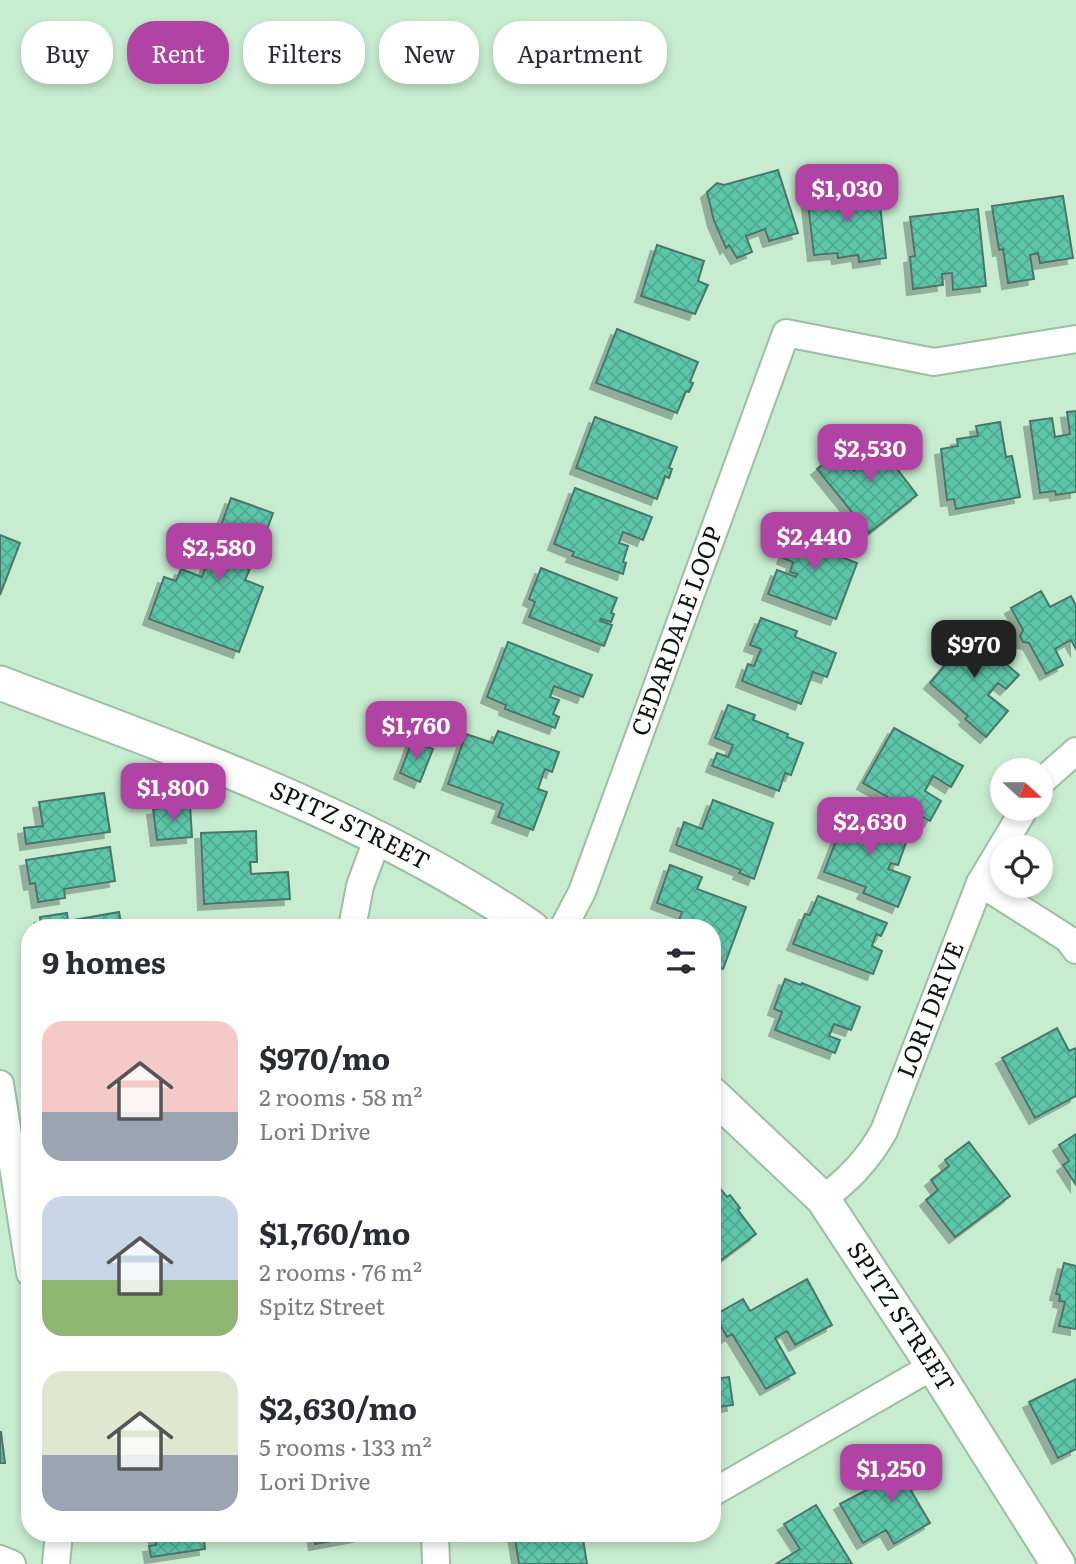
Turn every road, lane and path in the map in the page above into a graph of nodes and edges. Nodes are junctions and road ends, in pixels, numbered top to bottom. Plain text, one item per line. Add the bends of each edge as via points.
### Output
1 (1076, 339) edge
2 (0, 683) edge
3 (1076, 751) edge
4 (1054, 770) edge
5 (1017, 821) edge
6 (378, 836) junction
7 (980, 883) junction
8 (354, 919) edge
9 (518, 919) edge
10 (568, 919) edge
11 (1076, 950) edge
12 (0, 1084) edge
13 (721, 1103) edge
14 (823, 1199) junction
15 (21, 1216) edge
16 (933, 1366) junction
17 (721, 1488) edge
18 (58, 1542) edge
19 (435, 1542) edge
20 (0, 1559) edge
21 (12, 1564) edge
22 (56, 1564) edge
23 (436, 1564) edge
24 (1058, 1564) edge

1 - 10 street, CEDARDALE LOOP via 934,362 786,333 582,892
2 - 6 street, SPITZ STREET via 256,782
3 - 4 street
5 - 7 street, LORI DRIVE
6 - 8 street
6 - 9 street, SPITZ STREET
7 - 11 street via 1068,939
7 - 14 street, LORI DRIVE via 884,1131 853,1174
12 - 15 street
13 - 14 street, SPITZ STREET
14 - 16 street, SPITZ STREET
16 - 17 street
16 - 24 street, SPITZ STREET
18 - 22 street
19 - 23 street
20 - 21 street

